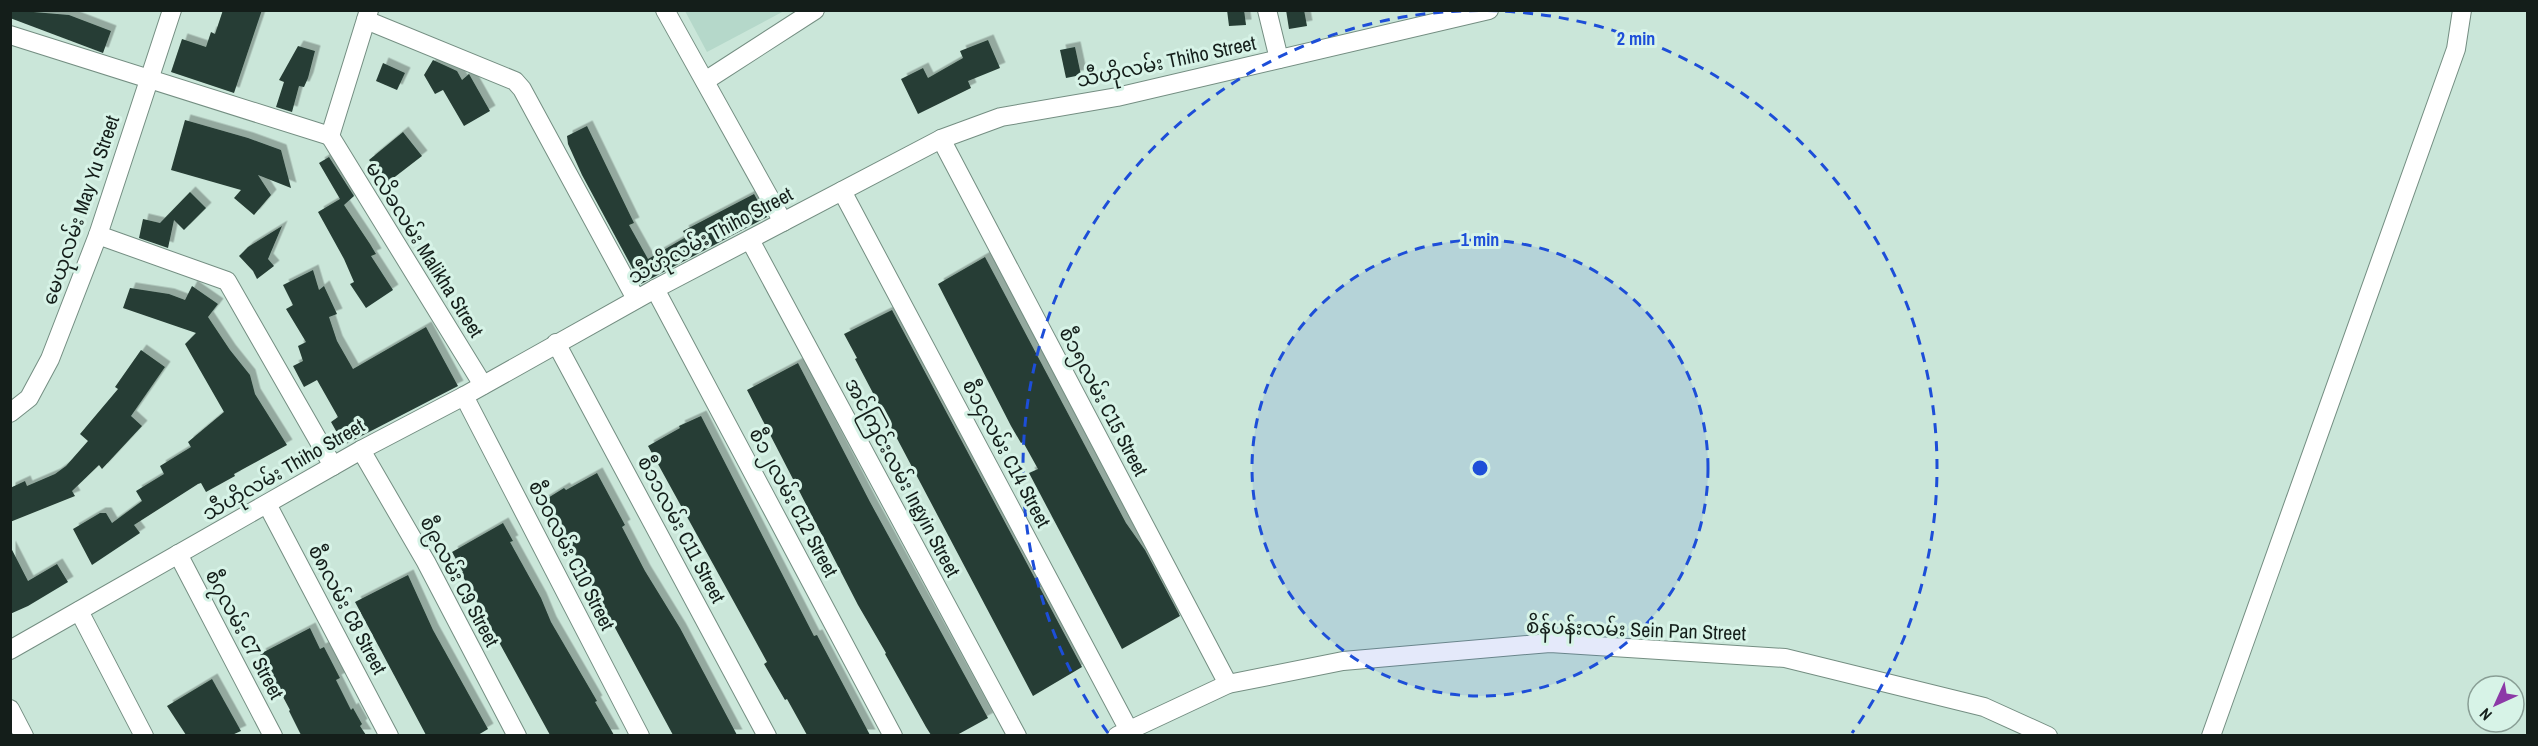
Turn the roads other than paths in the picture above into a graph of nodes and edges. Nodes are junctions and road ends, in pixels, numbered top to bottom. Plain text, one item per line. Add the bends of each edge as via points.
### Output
1 (172, 10) edge
2 (665, 10) edge
3 (815, 10) edge
4 (1267, 10) edge
5 (1489, 10) edge
6 (2462, 10) edge
7 (368, 15) edge
8 (1425, 18) edge
9 (10, 35) edge
10 (1279, 59) junction
11 (149, 79) junction
12 (705, 81) junction
13 (330, 136) junction
14 (941, 140) junction
15 (842, 191) junction
16 (783, 222) junction
17 (98, 235) junction
18 (750, 240) junction
19 (655, 289) junction
20 (636, 299) junction
21 (556, 343) junction
22 (483, 385) junction
23 (464, 396) junction
24 (10, 413) edge
25 (361, 450) junction
26 (333, 466) junction
27 (267, 504) junction
28 (178, 554) junction
29 (79, 611) junction
30 (10, 650) edge
31 (1228, 684) junction
32 (10, 709) edge
33 (1126, 733) edge
34 (24, 735) edge
35 (144, 735) edge
36 (273, 735) edge
37 (389, 735) edge
38 (516, 735) edge
39 (640, 735) edge
40 (767, 735) edge
41 (892, 735) edge
42 (1017, 735) edge
43 (2048, 735) edge
44 (2211, 735) edge

1 - 11 street, မေယုလမ်း May Yu Street
2 - 12 street
3 - 12 street
4 - 10 street
5 - 8 street, သီဟိုလမ်း Thiho Street
6 - 44 street via 2456,49
7 - 13 street
7 - 20 street via 515,81
8 - 10 street, သီဟိုလမ်း Thiho Street
9 - 11 street
10 - 14 street, သီဟိုလမ်း Thiho Street via 1117,97 1001,117
11 - 13 street
11 - 17 street, မေယုလမ်း May Yu Street
12 - 16 street
13 - 22 street, မလိခလမ်း Malikha Street
14 - 15 street, သီဟိုလမ်း Thiho Street
14 - 31 street, စီ၁၅လမ်း C15 Street
15 - 16 street, သီဟိုလမ်း Thiho Street
15 - 33 street, စီ၁၄လမ်း C14 Street
16 - 18 street, သီဟိုလမ်း Thiho Street
17 - 24 street, မေယုလမ်း May Yu Street via 50,359 29,398
17 - 26 street via 227,281
18 - 19 street, သီဟိုလမ်း Thiho Street
18 - 42 street, အင်ကြင်းလမ်း Ingyin Street
19 - 20 street, သီဟိုလမ်း Thiho Street
19 - 41 street, စီ၁၂လမ်း C12 Street
20 - 21 street, သီဟိုလမ်း Thiho Street
21 - 22 street, သီဟိုလမ်း Thiho Street
21 - 40 street, စီ၁၁လမ်း C11 Street
22 - 23 street, သီဟိုလမ်း Thiho Street
23 - 25 street, သီဟိုလမ်း Thiho Street
23 - 39 street, စီ၁၀လမ်း C10 Street
25 - 26 street, သီဟိုလမ်း Thiho Street
25 - 38 street, စီ၉လမ်း C9 Street via 426,562
26 - 27 street, သီဟိုလမ်း Thiho Street
27 - 28 street, သီဟိုလမ်း Thiho Street
27 - 37 street, စီ၈လမ်း C8 Street
28 - 29 street, သီဟိုလမ်း Thiho Street
28 - 36 street, စီ၇လမ်း C7 Street
29 - 30 street, သီဟိုလမ်း Thiho Street
29 - 35 street
31 - 33 street, စိန်ပန်းလမ်း Sein Pan Street
31 - 43 street, စိန်ပန်းလမ်း Sein Pan Street via 1343,661 1550,644 1761,656 1785,658 1984,707
32 - 34 street

